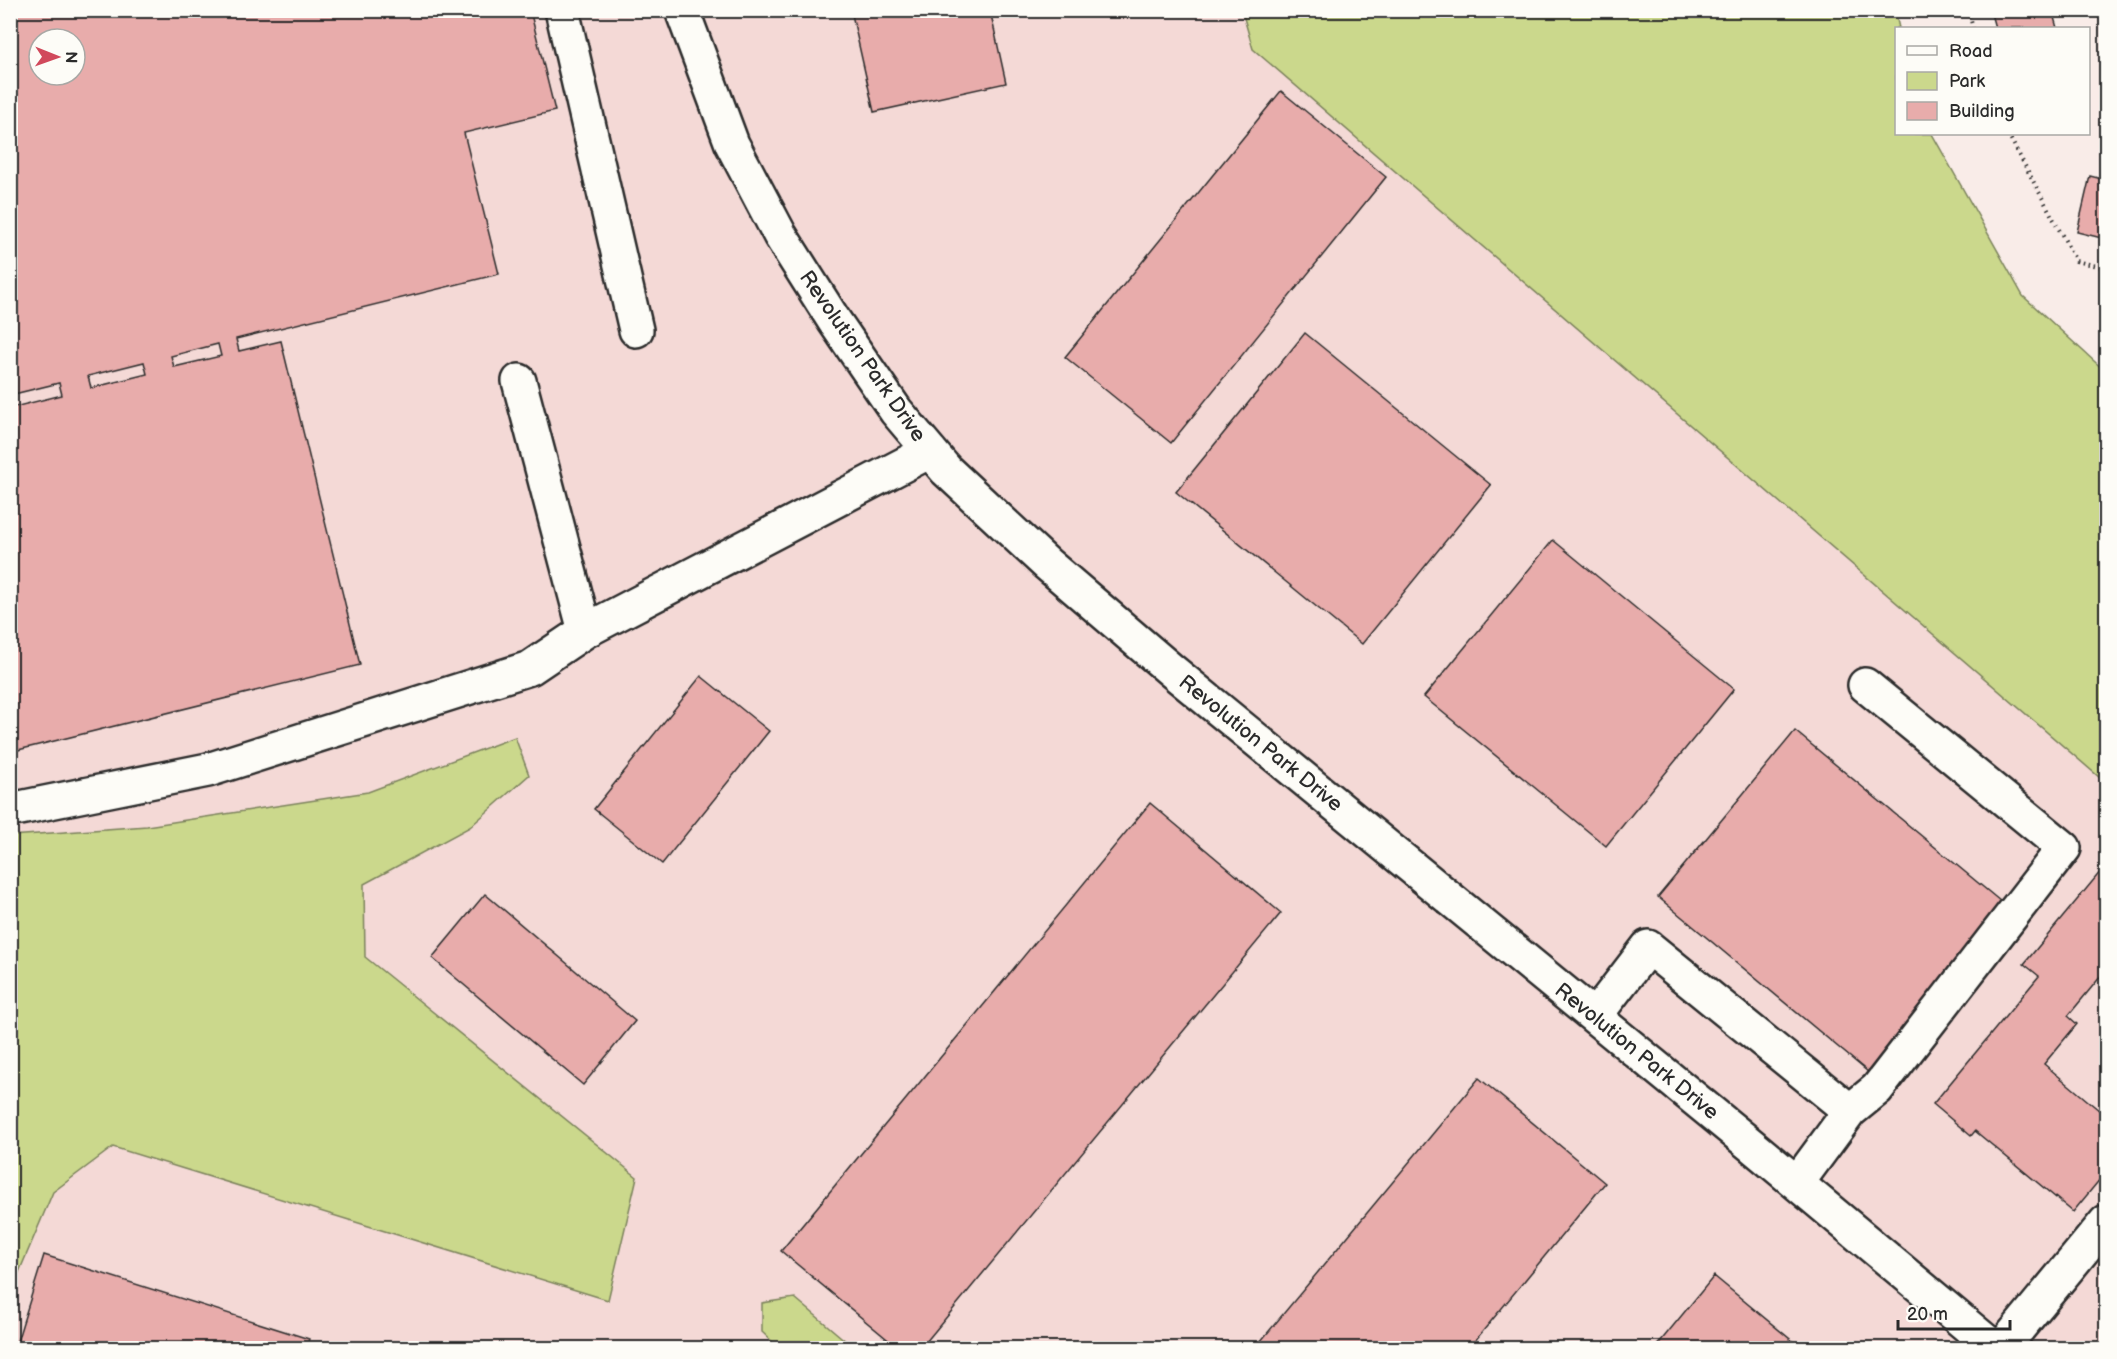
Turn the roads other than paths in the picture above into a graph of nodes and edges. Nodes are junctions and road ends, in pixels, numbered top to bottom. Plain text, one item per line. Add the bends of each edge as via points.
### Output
1 (561, 10) edge
2 (682, 10) edge
3 (636, 330) dead end
4 (519, 381) dead end
5 (930, 451) junction
6 (585, 631) junction
7 (1864, 685) dead end
8 (10, 810) edge
9 (1595, 1016) junction
10 (1850, 1111) junction
11 (1797, 1183) junction
12 (2106, 1222) edge
13 (1994, 1348) edge
14 (2002, 1348) edge

1 - 3 street
2 - 5 street, Revolution Park Drive via 732,144 780,235 889,401
4 - 6 street
5 - 6 street
5 - 9 street, Revolution Park Drive via 1047,564 1171,670
6 - 8 street via 530,668 219,766
7 - 10 street via 2064,849 1877,1089
9 - 10 street via 1648,947
9 - 11 street, Revolution Park Drive
10 - 11 street
11 - 13 street, Revolution Park Drive
12 - 14 street

